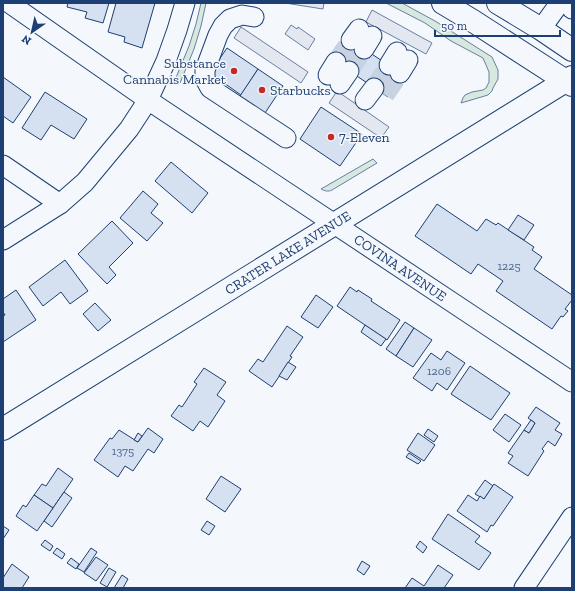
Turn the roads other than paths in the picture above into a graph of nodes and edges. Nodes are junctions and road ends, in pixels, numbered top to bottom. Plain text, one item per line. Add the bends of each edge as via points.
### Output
1 (9, 3) edge
2 (185, 3) edge
3 (443, 3) edge
4 (498, 3) edge
5 (566, 6) edge
6 (254, 17) dead end
7 (541, 29) junction
8 (572, 50) edge
9 (570, 81) edge
10 (148, 100) junction
11 (286, 138) dead end
12 (3, 165) edge
13 (60, 204) junction
14 (334, 224) junction
15 (3, 240) edge
16 (572, 382) edge
17 (3, 429) edge
18 (572, 517) edge
19 (524, 588) edge

1 - 10 street, COVINA AVENUE
2 - 10 street via 166,61
3 - 9 main road
4 - 7 main road
5 - 7 street
6 - 11 street via 230,19 223,26 205,70 205,80 210,88
7 - 8 main road
9 - 14 main road, CRATER LAKE AVENUE
10 - 13 street via 107,157 85,182
10 - 14 street, COVINA AVENUE
12 - 13 street
13 - 15 street
14 - 16 street, COVINA AVENUE
14 - 17 main road, CRATER LAKE AVENUE
18 - 19 street

